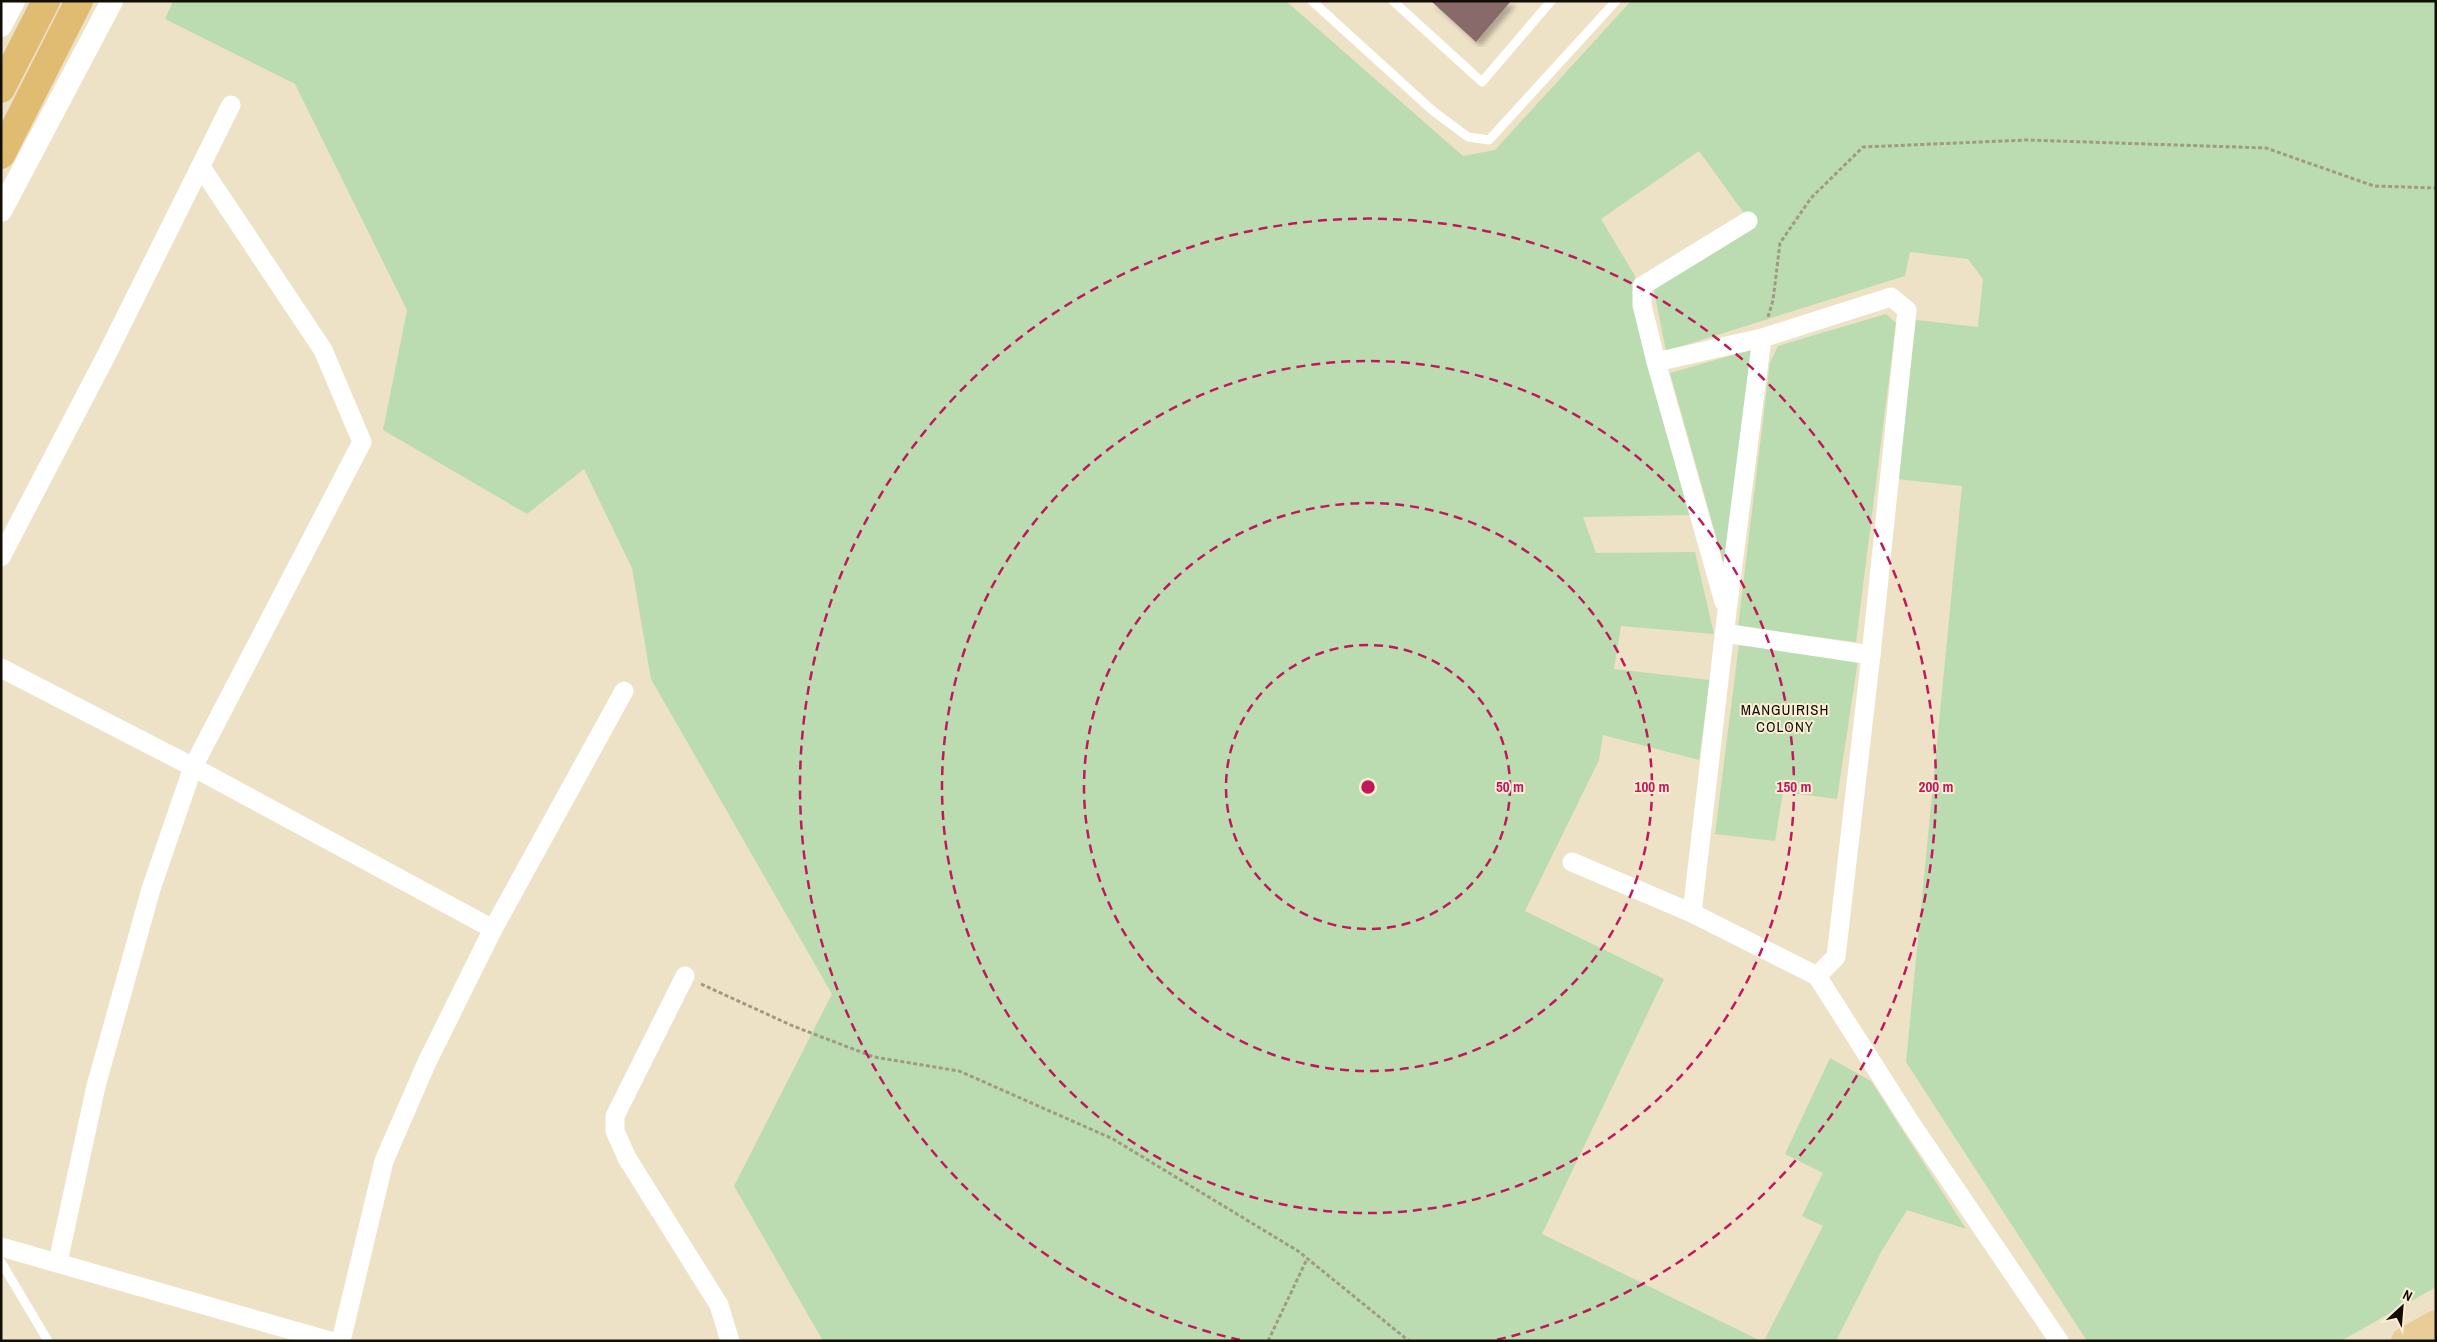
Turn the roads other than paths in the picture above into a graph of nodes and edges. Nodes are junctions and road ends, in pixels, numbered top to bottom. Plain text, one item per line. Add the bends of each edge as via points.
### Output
1 (14, 1) edge
2 (46, 1) edge
3 (79, 1) edge
4 (112, 1) edge
5 (1312, 1) edge
6 (1393, 1) edge
7 (1551, 1) edge
8 (1616, 1) edge
9 (1, 26) edge
10 (1, 89) edge
11 (231, 105) dead end
12 (1, 155) edge
13 (200, 168) junction
14 (1, 211) edge
15 (1748, 221) dead end
16 (1762, 338) junction
17 (1656, 362) junction
18 (1, 557) edge
19 (1727, 611) junction
20 (1724, 633) junction
21 (1871, 655) junction
22 (1, 668) edge
23 (624, 691) dead end
24 (193, 767) junction
25 (1572, 862) dead end
26 (1692, 913) junction
27 (492, 929) junction
28 (685, 976) road end
29 (1817, 976) junction
30 (1, 1247) edge
31 (1, 1262) edge
32 (58, 1262) junction
33 (2436, 1324) edge
34 (48, 1341) edge
35 (330, 1341) edge
36 (341, 1341) edge
37 (730, 1341) edge
38 (2058, 1341) edge
39 (2405, 1341) edge

1 - 9 street
2 - 10 highway
3 - 12 highway
4 - 14 street
5 - 8 lane via 1433,111 1468,138 1489,140
6 - 7 lane via 1482,82
11 - 13 street
13 - 18 street
13 - 24 street via 323,350 362,442
15 - 17 street via 1642,286 1642,305
16 - 17 street
16 - 19 street
16 - 21 street via 1891,297 1907,310
17 - 19 street
19 - 20 street
20 - 21 street
20 - 26 street
21 - 29 street via 1836,957
22 - 24 street
23 - 27 street
24 - 27 street
24 - 32 street via 151,889 96,1086
25 - 26 street
26 - 29 street
27 - 36 street via 427,1062 384,1161
28 - 37 street via 615,1116 615,1131 627,1158 719,1305
29 - 38 street via 1912,1125
30 - 32 street
31 - 34 lane
32 - 35 street
33 - 39 main road

